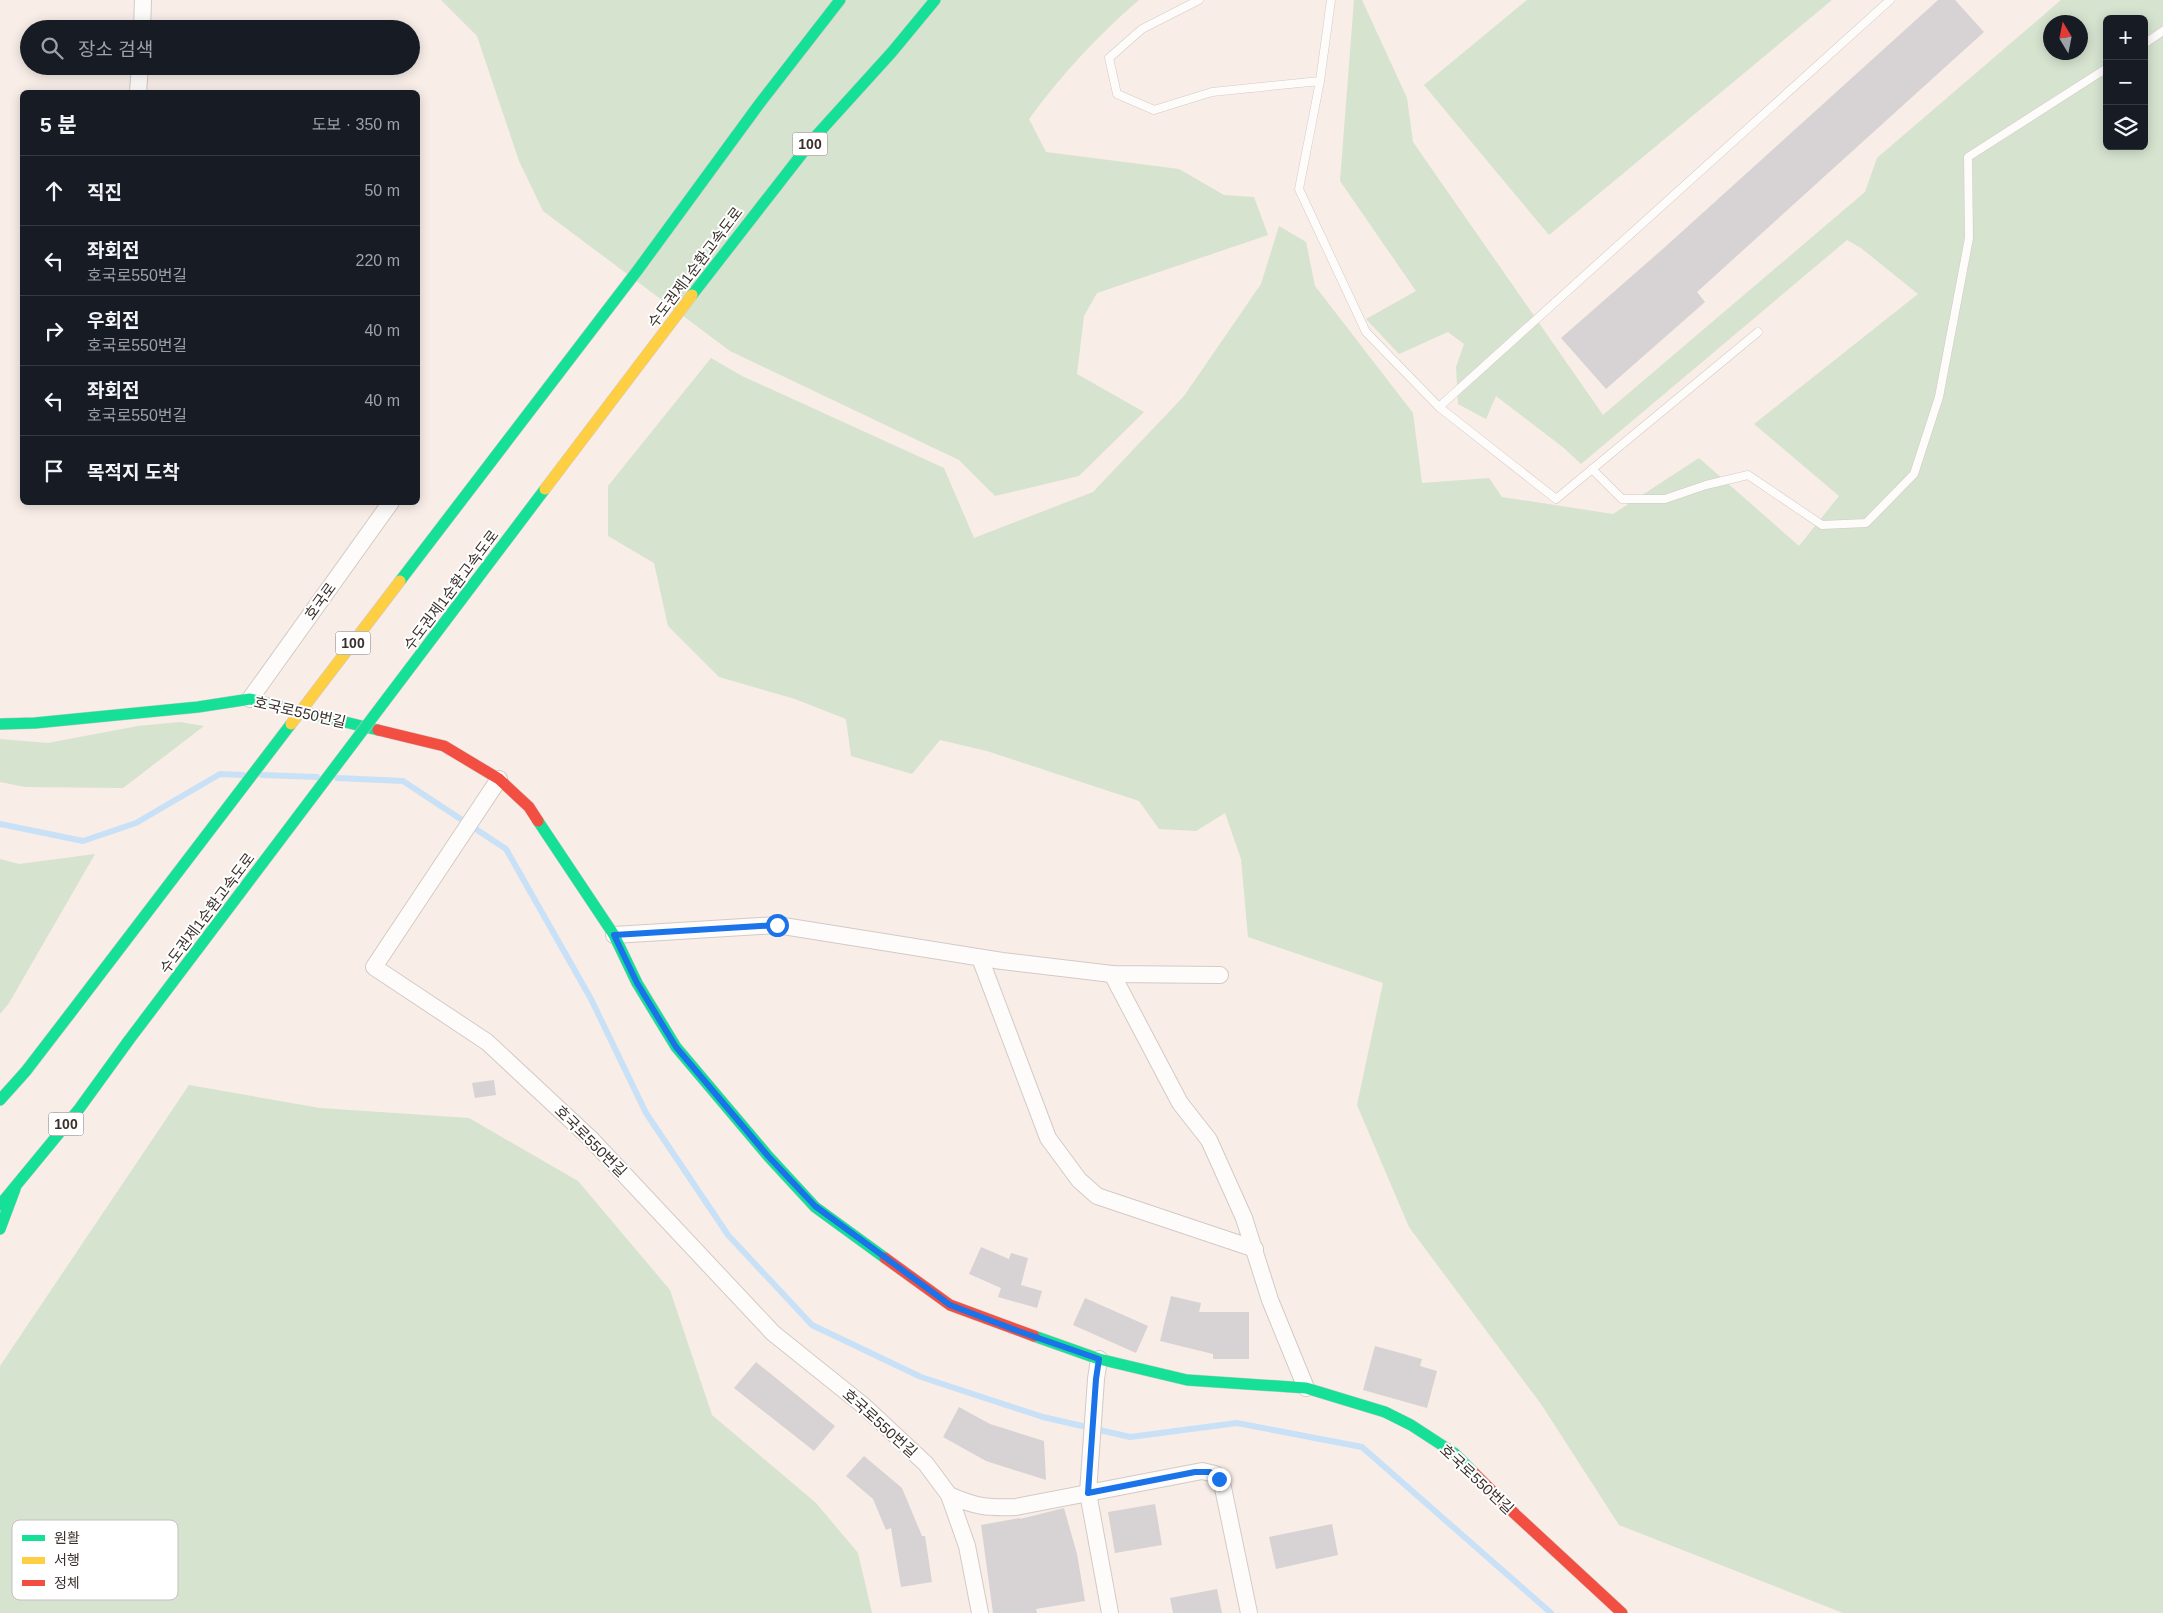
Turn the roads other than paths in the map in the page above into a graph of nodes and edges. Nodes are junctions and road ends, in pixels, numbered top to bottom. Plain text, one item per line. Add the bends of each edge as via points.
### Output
1 (143, 0) edge
2 (840, 0) edge
3 (935, 0) edge
4 (1200, 0) edge
5 (1331, 0) edge
6 (1890, 0) edge
7 (142, 20) edge
8 (2163, 31) edge
9 (2148, 41) edge
10 (2103, 71) edge
11 (139, 75) edge
12 (1320, 81) junction
13 (138, 90) edge
14 (1758, 332) dead end
15 (1440, 407) junction
16 (1592, 469) junction
17 (389, 505) edge
18 (250, 699) junction
19 (0, 724) edge
20 (499, 779) junction
21 (614, 935) junction
22 (980, 958) junction
23 (1112, 974) junction
24 (1220, 975) dead end
25 (0, 1100) edge
26 (18, 1181) junction
27 (0, 1205) edge
28 (0, 1230) edge
29 (1255, 1249) junction
30 (1099, 1359) junction
31 (1306, 1388) junction
32 (1088, 1493) junction
33 (949, 1495) junction
34 (980, 1613) edge
35 (1110, 1613) edge
36 (1249, 1613) edge
37 (1622, 1613) edge

1 - 7 street
2 - 25 main road, 100, bridge via 760,103 637,272 26,1071
3 - 26 main road, 수도권제1순환고속도로 / 100, bridge via 815,138 692,294 79,1108
4 - 12 lane via 1142,29 1109,58 1117,94 1154,110 1212,92
5 - 12 lane
6 - 15 lane
8 - 9 lane
10 - 16 lane via 1968,157 1969,238 1939,397 1914,474 1866,523 1822,525 1748,475 1665,499 1622,499
11 - 13 street
12 - 15 lane via 1299,189 1366,332
14 - 16 lane
15 - 16 lane via 1556,499
17 - 18 street, 호국로
18 - 19 main road, 호국로550번길
18 - 20 main road, 호국로550번길 via 444,746
20 - 21 main road, 호국로550번길 via 529,807
20 - 33 street, 호국로550번길 via 374,967 487,1042 590,1138 772,1333 864,1406 926,1464
21 - 22 street via 777,925
21 - 30 main road, 호국로550번길 via 637,983 676,1047 815,1206 950,1305
22 - 23 street
22 - 29 street via 1048,1138 1079,1180 1097,1196
23 - 24 street
23 - 29 street via 1180,1103 1209,1140
26 - 27 main road, 수도권제1순환고속도로 / 100
26 - 28 main road
29 - 31 street via 1270,1300
30 - 31 main road, 호국로550번길 via 1187,1380
30 - 32 street
31 - 37 main road, 호국로550번길 via 1386,1412 1454,1453
32 - 33 street via 1016,1507 989,1508
32 - 35 street
32 - 36 street via 1195,1472 1210,1472 1218,1476
33 - 34 street, 호국로550번길 via 967,1546

